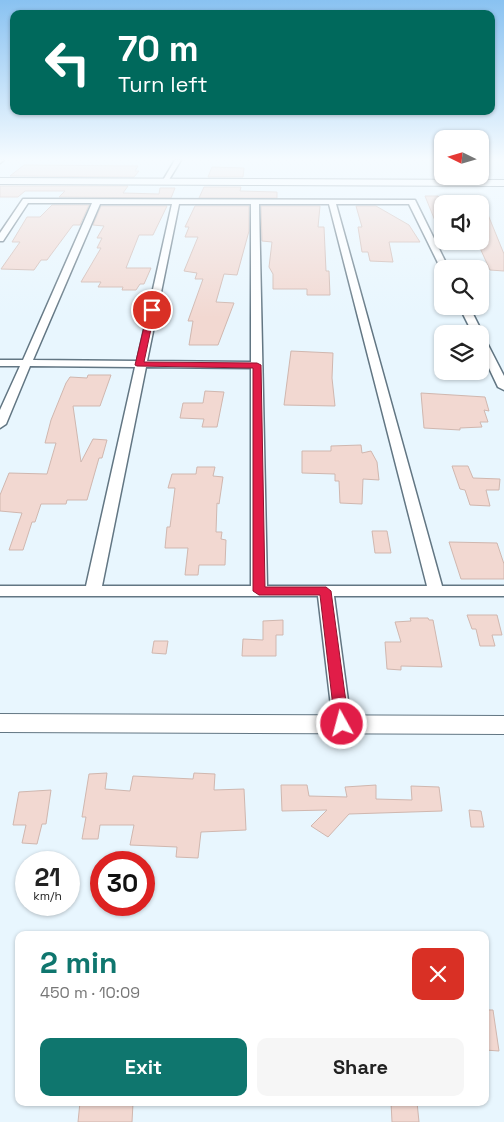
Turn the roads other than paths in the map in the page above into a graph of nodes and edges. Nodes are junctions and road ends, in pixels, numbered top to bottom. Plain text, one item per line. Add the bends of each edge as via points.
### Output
1 (18, 212) edge
2 (92, 212) edge
3 (174, 212) edge
4 (255, 212) edge
5 (335, 212) edge
6 (417, 212) edge
7 (0, 239) edge
8 (441, 260) edge
9 (489, 357) edge
10 (0, 363) edge
11 (26, 363) junction
12 (140, 365) junction
13 (257, 365) junction
14 (504, 387) edge
15 (0, 424) edge
16 (0, 591) edge
17 (93, 591) junction
18 (259, 591) junction
19 (326, 591) junction
20 (436, 591) junction
21 (504, 591) edge
22 (0, 723) edge
23 (342, 724) junction
24 (504, 725) edge

1 - 7 street
2 - 11 street
3 - 12 street
4 - 13 street
5 - 20 street
6 - 8 street
9 - 14 street
10 - 11 street
11 - 12 street
11 - 15 street
12 - 13 street
12 - 17 street
13 - 18 street
16 - 17 street
17 - 18 street
18 - 19 street
19 - 20 street
19 - 23 street
20 - 21 street
22 - 23 street
23 - 24 street

